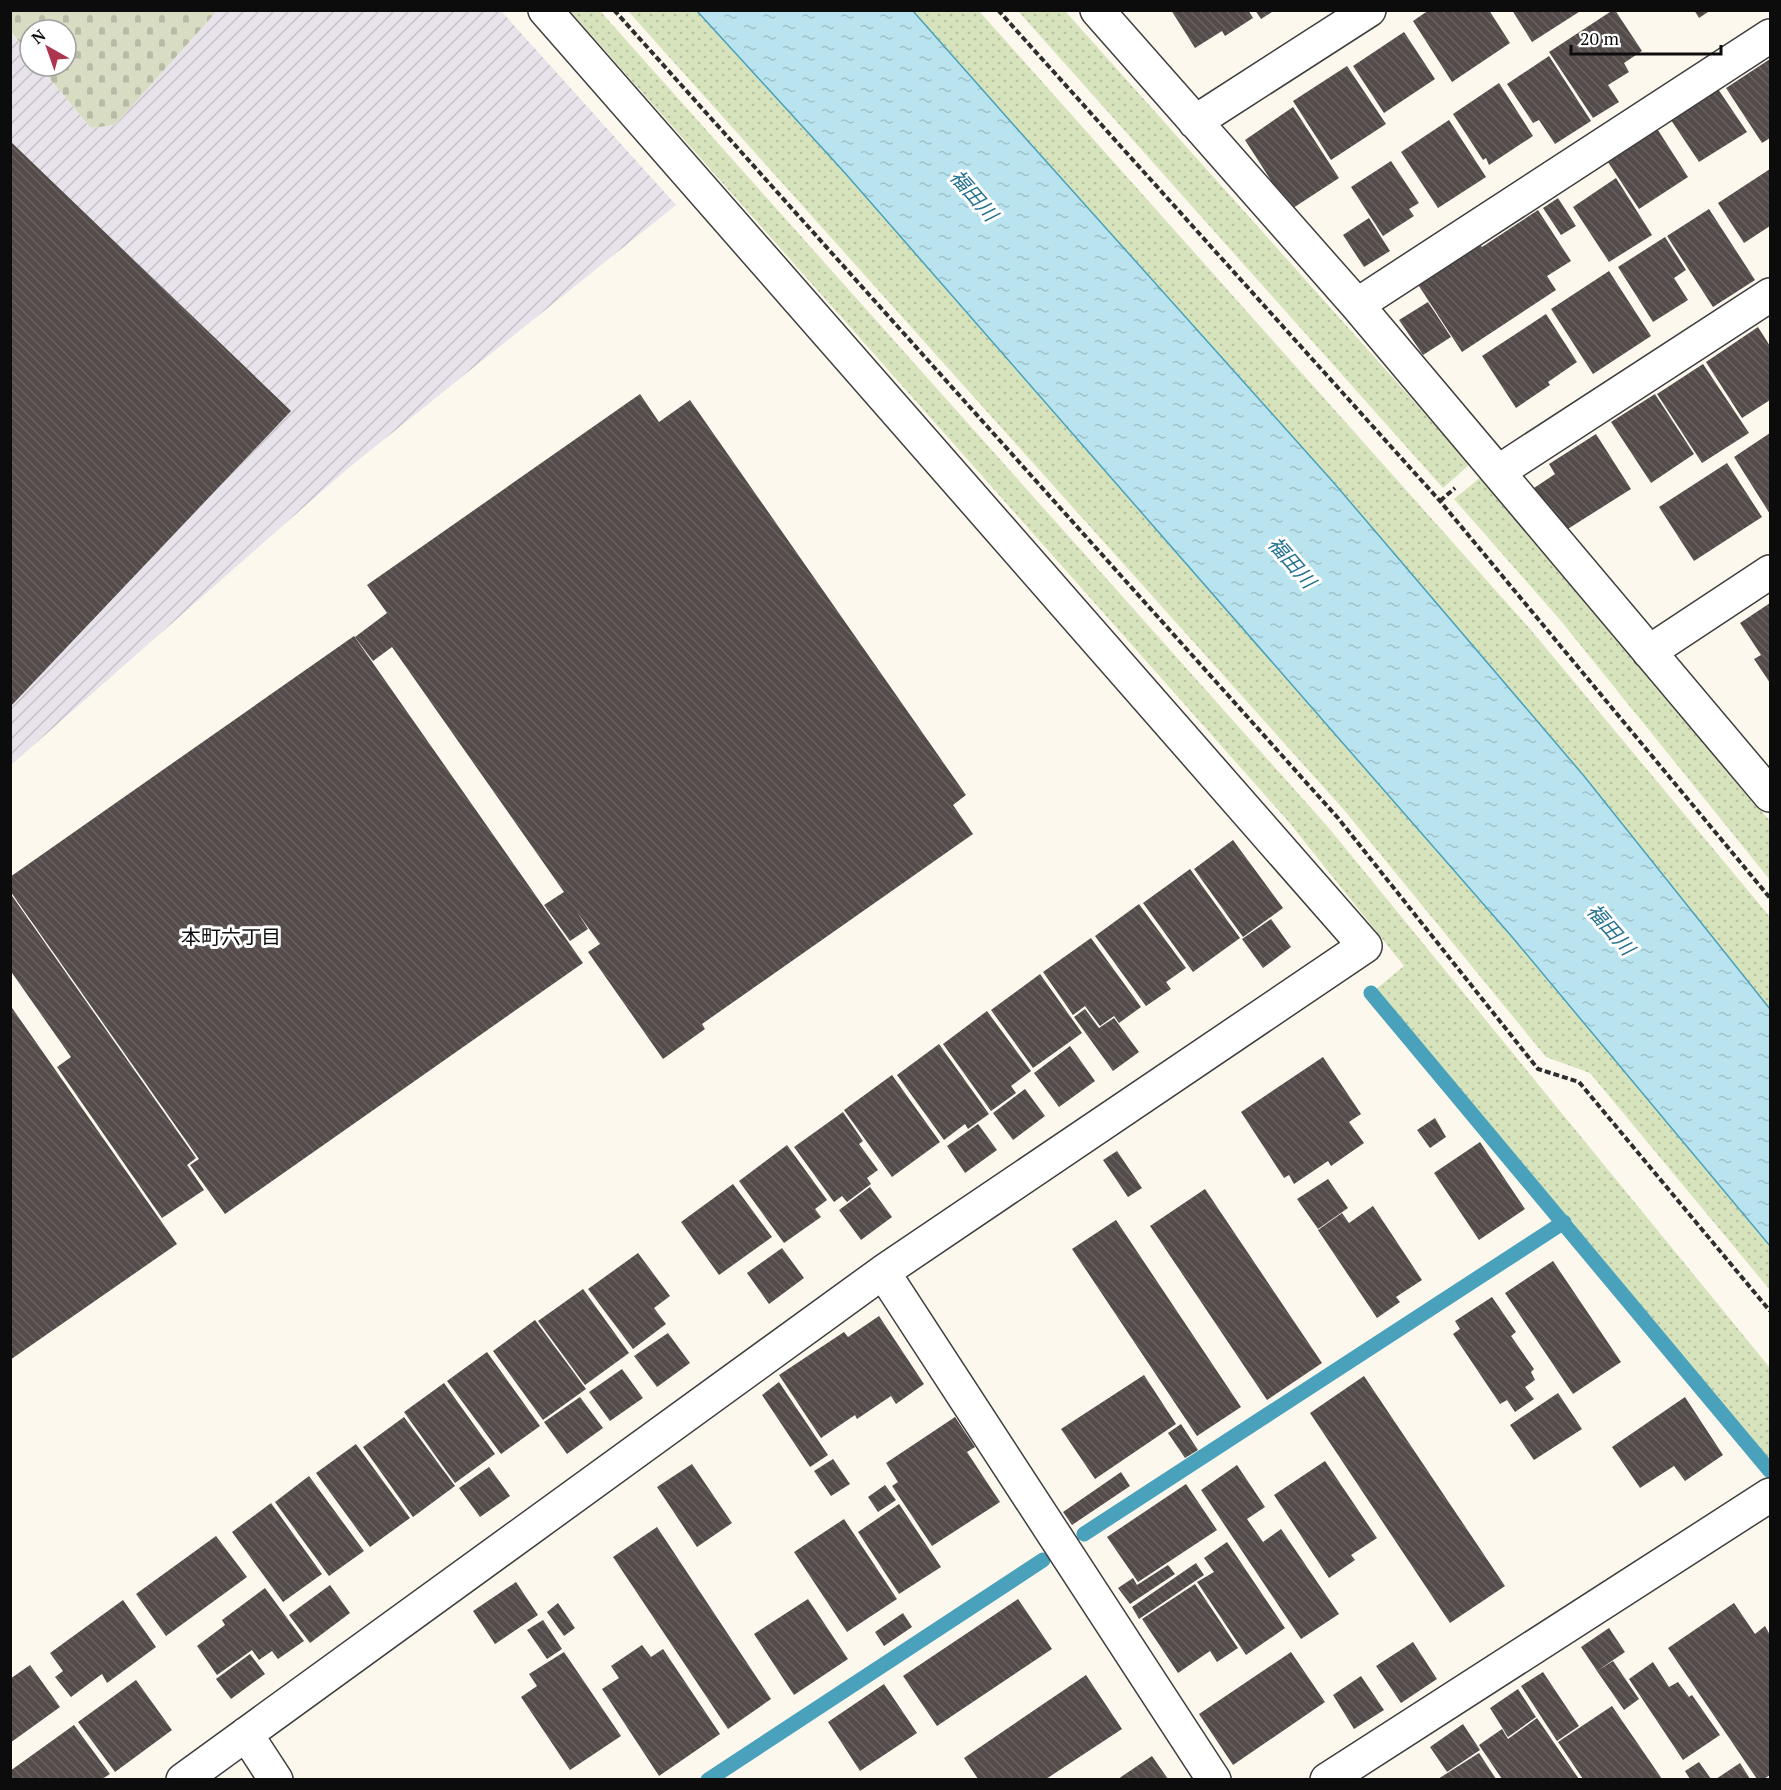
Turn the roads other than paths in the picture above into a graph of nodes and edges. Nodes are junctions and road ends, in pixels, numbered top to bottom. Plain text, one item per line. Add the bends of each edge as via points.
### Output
1 (545, 10) edge
2 (1097, 10) edge
3 (1369, 10) edge
4 (1770, 36) edge
5 (1195, 122) junction
6 (1770, 295) edge
7 (1357, 305) junction
8 (1498, 472) junction
9 (1770, 572) edge
10 (1649, 652) junction
11 (1770, 795) edge
12 (883, 1272) junction
13 (1770, 1495) edge
14 (246, 1734) junction
15 (183, 1779) edge
16 (276, 1779) edge
17 (1214, 1779) edge
18 (1327, 1779) edge

1 - 12 street via 1365,946
2 - 5 street
3 - 5 street
4 - 7 street
5 - 7 street
6 - 8 street
7 - 8 street
8 - 10 street
9 - 10 street
10 - 11 street
12 - 14 street
12 - 17 street
13 - 18 street
14 - 15 street
14 - 16 street

